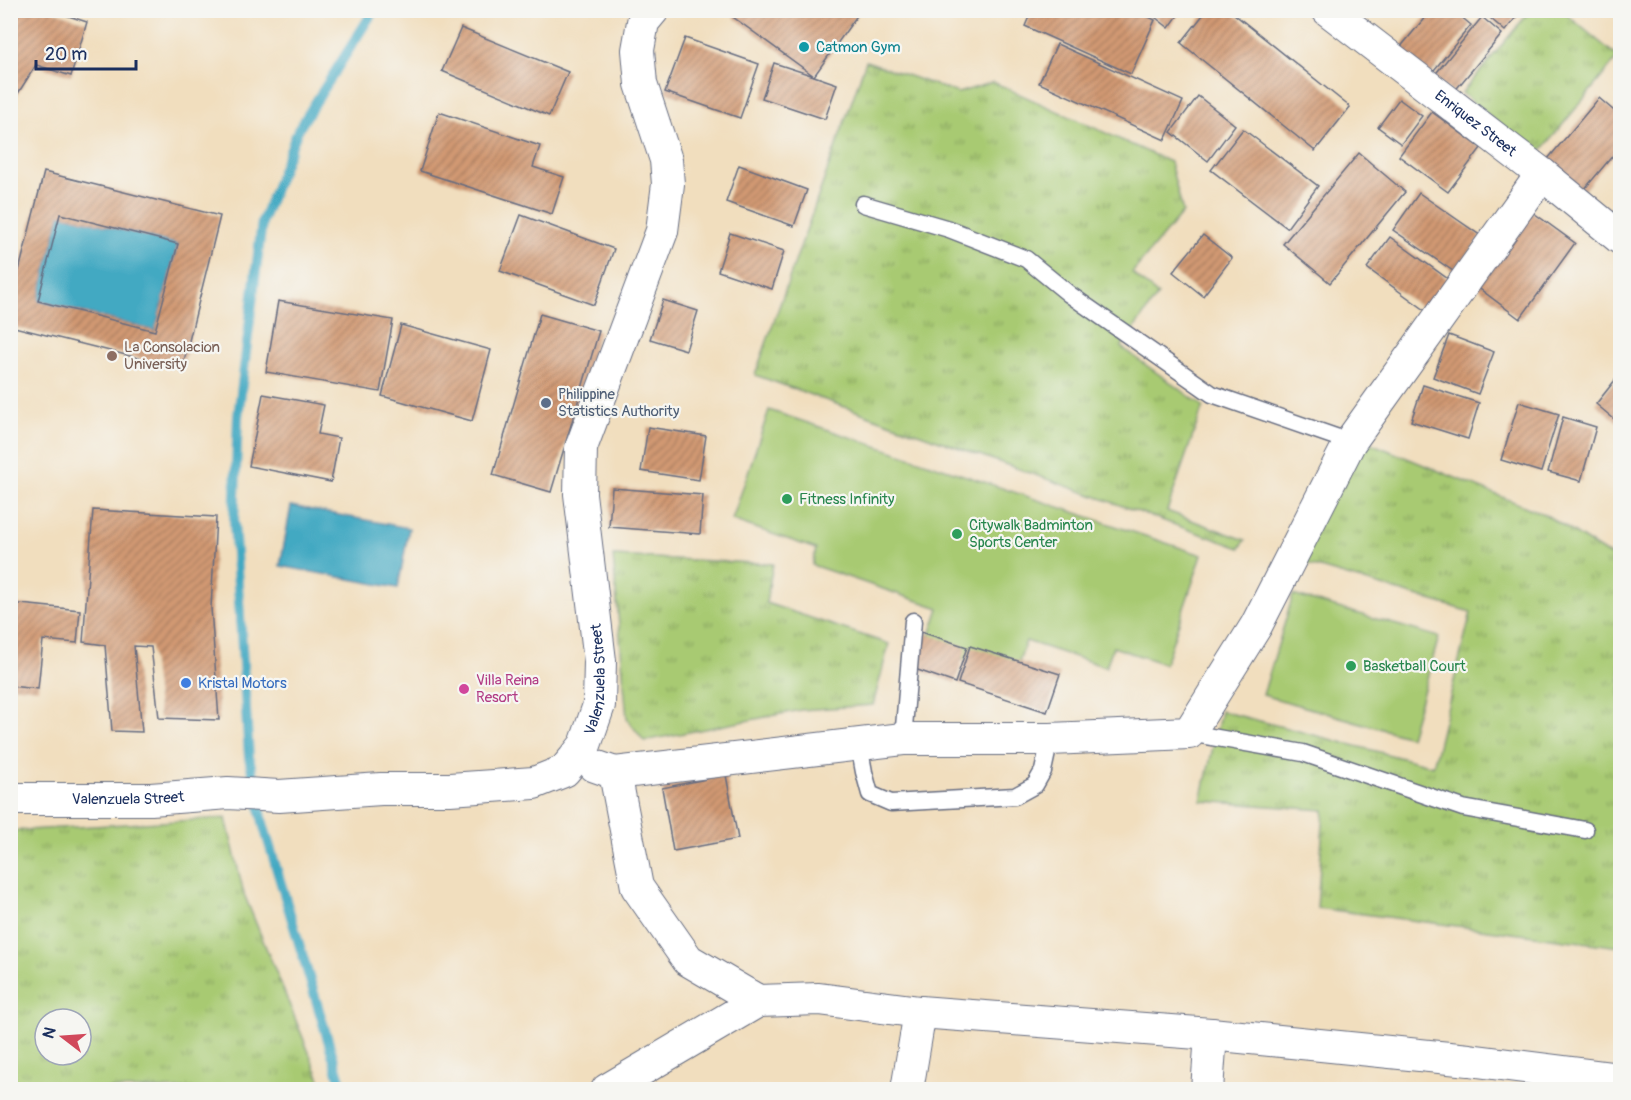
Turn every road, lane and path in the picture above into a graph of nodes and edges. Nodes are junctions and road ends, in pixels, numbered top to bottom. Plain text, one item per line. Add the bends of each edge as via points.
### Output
1 (1328, 10) edge
2 (645, 14) edge
3 (1542, 174) junction
4 (863, 204) dead end
5 (1620, 238) edge
6 (1350, 442) junction
7 (913, 621) dead end
8 (1189, 733) junction
9 (903, 739) junction
10 (1050, 739) junction
11 (859, 745) junction
12 (574, 759) junction
13 (615, 773) junction
14 (10, 798) edge
15 (1585, 830) dead end
16 (758, 1001) junction
17 (920, 1012) junction
18 (1211, 1034) junction
19 (1620, 1079) edge
20 (607, 1089) edge
21 (907, 1089) edge
22 (1207, 1089) edge

1 - 3 street, Enriquez Street
2 - 12 street, Valenzuela Street via 638,50 641,84 666,160 668,184 662,231 581,448 580,494 600,661 599,705 585,745
3 - 5 street, Enriquez Street
3 - 6 street
4 - 6 lane via 949,229 1026,259 1069,294 1212,394
6 - 8 street via 1256,626
7 - 9 lane
8 - 10 street
8 - 15 lane via 1303,753 1463,808
9 - 10 street
9 - 11 street
10 - 11 lane via 1043,771 1035,785 1015,796 891,803 870,794
11 - 13 street
12 - 13 street
12 - 14 street, Valenzuela Street via 564,771 534,783 450,789 279,796 228,793 151,799
13 - 16 street via 637,887 688,960
16 - 17 street via 819,999
16 - 20 street
17 - 18 street
17 - 21 street
18 - 19 street
18 - 22 street

